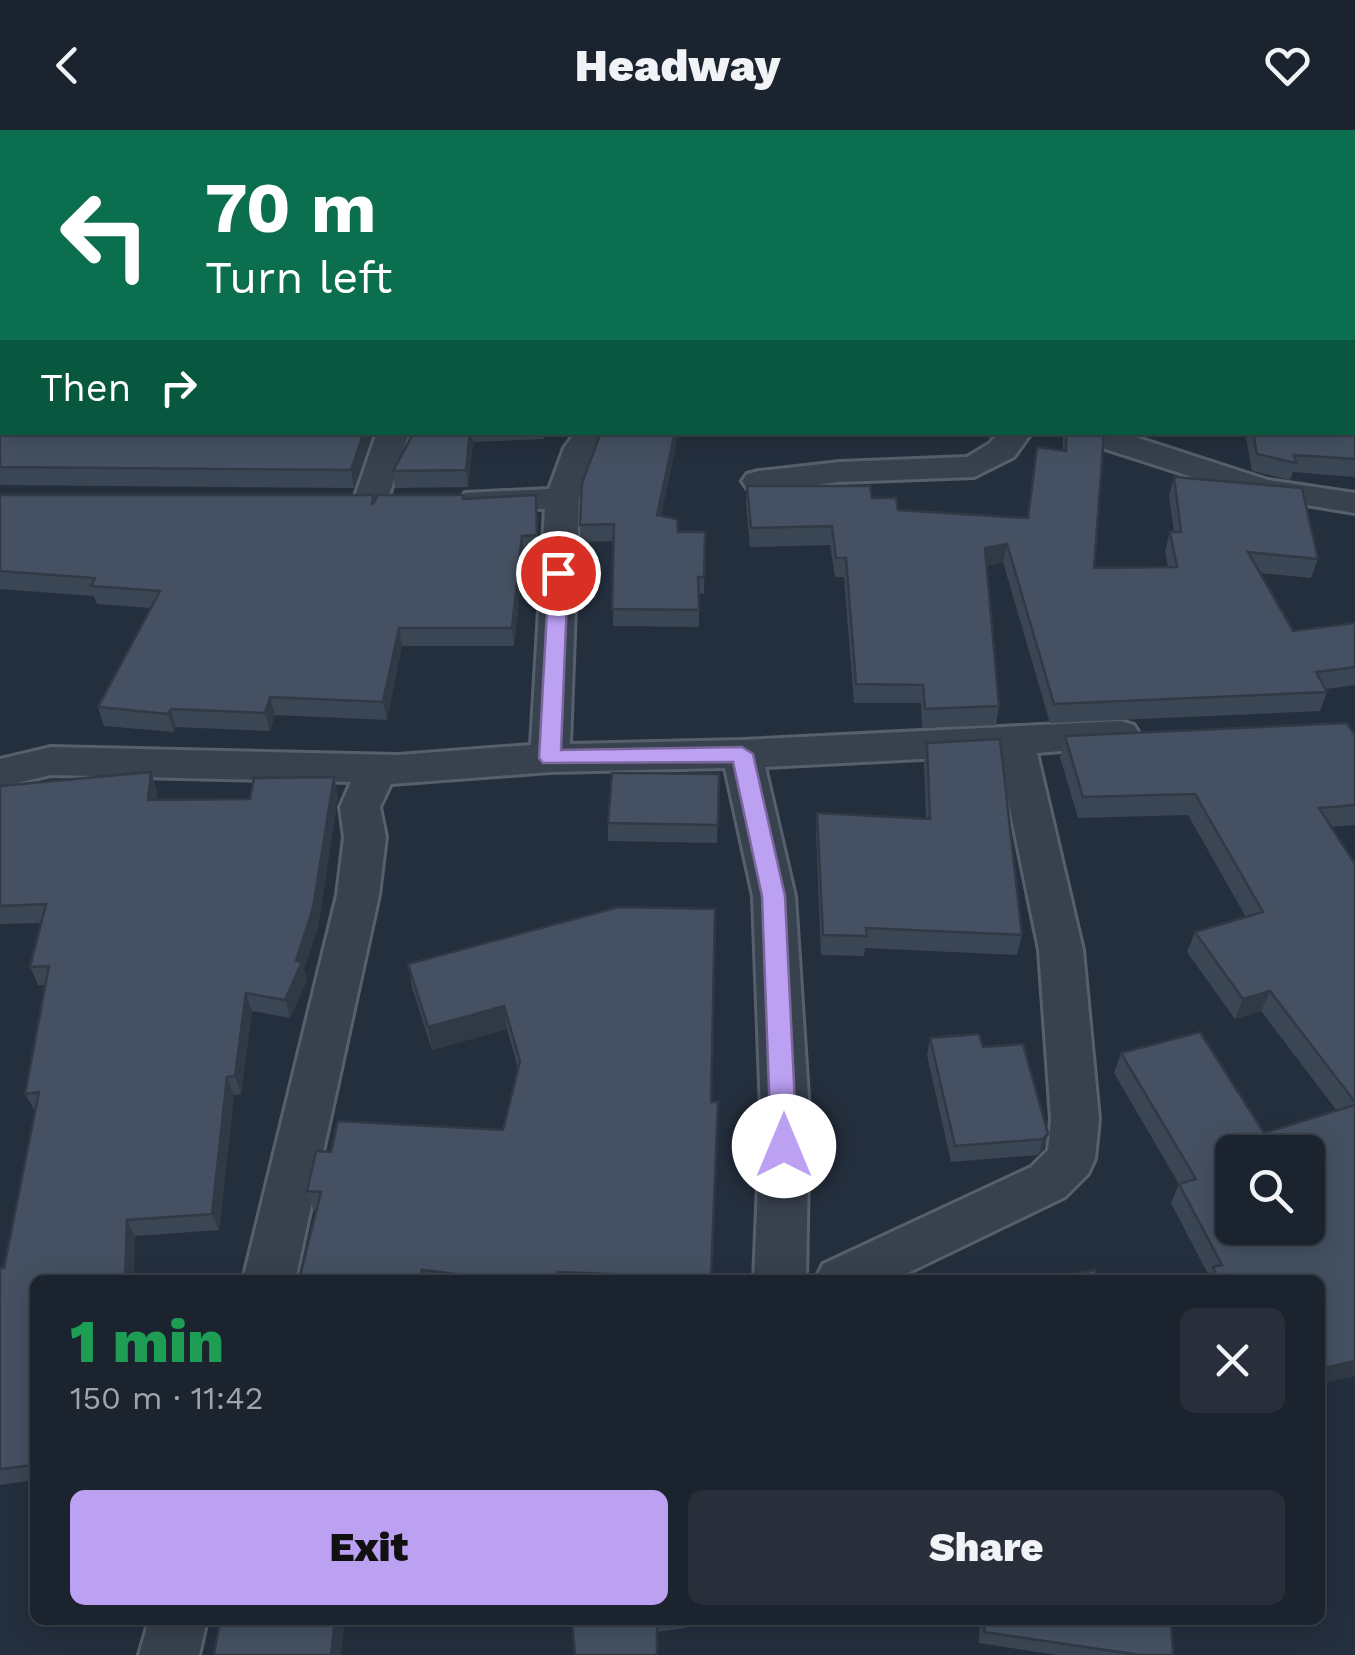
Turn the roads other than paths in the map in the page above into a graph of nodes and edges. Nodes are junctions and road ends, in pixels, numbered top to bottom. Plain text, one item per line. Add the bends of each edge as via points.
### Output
1 (393, 435) edge
2 (591, 435) edge
3 (1014, 435) edge
4 (1094, 435) edge
5 (759, 481) edge
6 (562, 498) junction
7 (446, 501) edge
8 (331, 502) edge
9 (370, 502) junction
10 (408, 502) edge
11 (1355, 504) edge
12 (1148, 734) edge
13 (1015, 740) junction
14 (742, 754) junction
15 (550, 758) junction
16 (398, 769) junction
17 (0, 773) edge
18 (269, 1275) edge
19 (780, 1275) edge
20 (852, 1275) edge
21 (177, 1625) edge
22 (169, 1655) edge

1 - 9 street
2 - 6 street
3 - 5 street via 974,467
4 - 11 street via 1264,489
6 - 7 street
6 - 15 street
8 - 9 street
9 - 10 street
12 - 13 street
13 - 14 street
13 - 20 street via 1061,950 1075,1119 1071,1159 1048,1182
14 - 15 street
14 - 19 street via 774,896 785,1112
15 - 16 street
16 - 17 street via 51,761
16 - 18 street via 376,772 360,807 358,895
21 - 22 street

